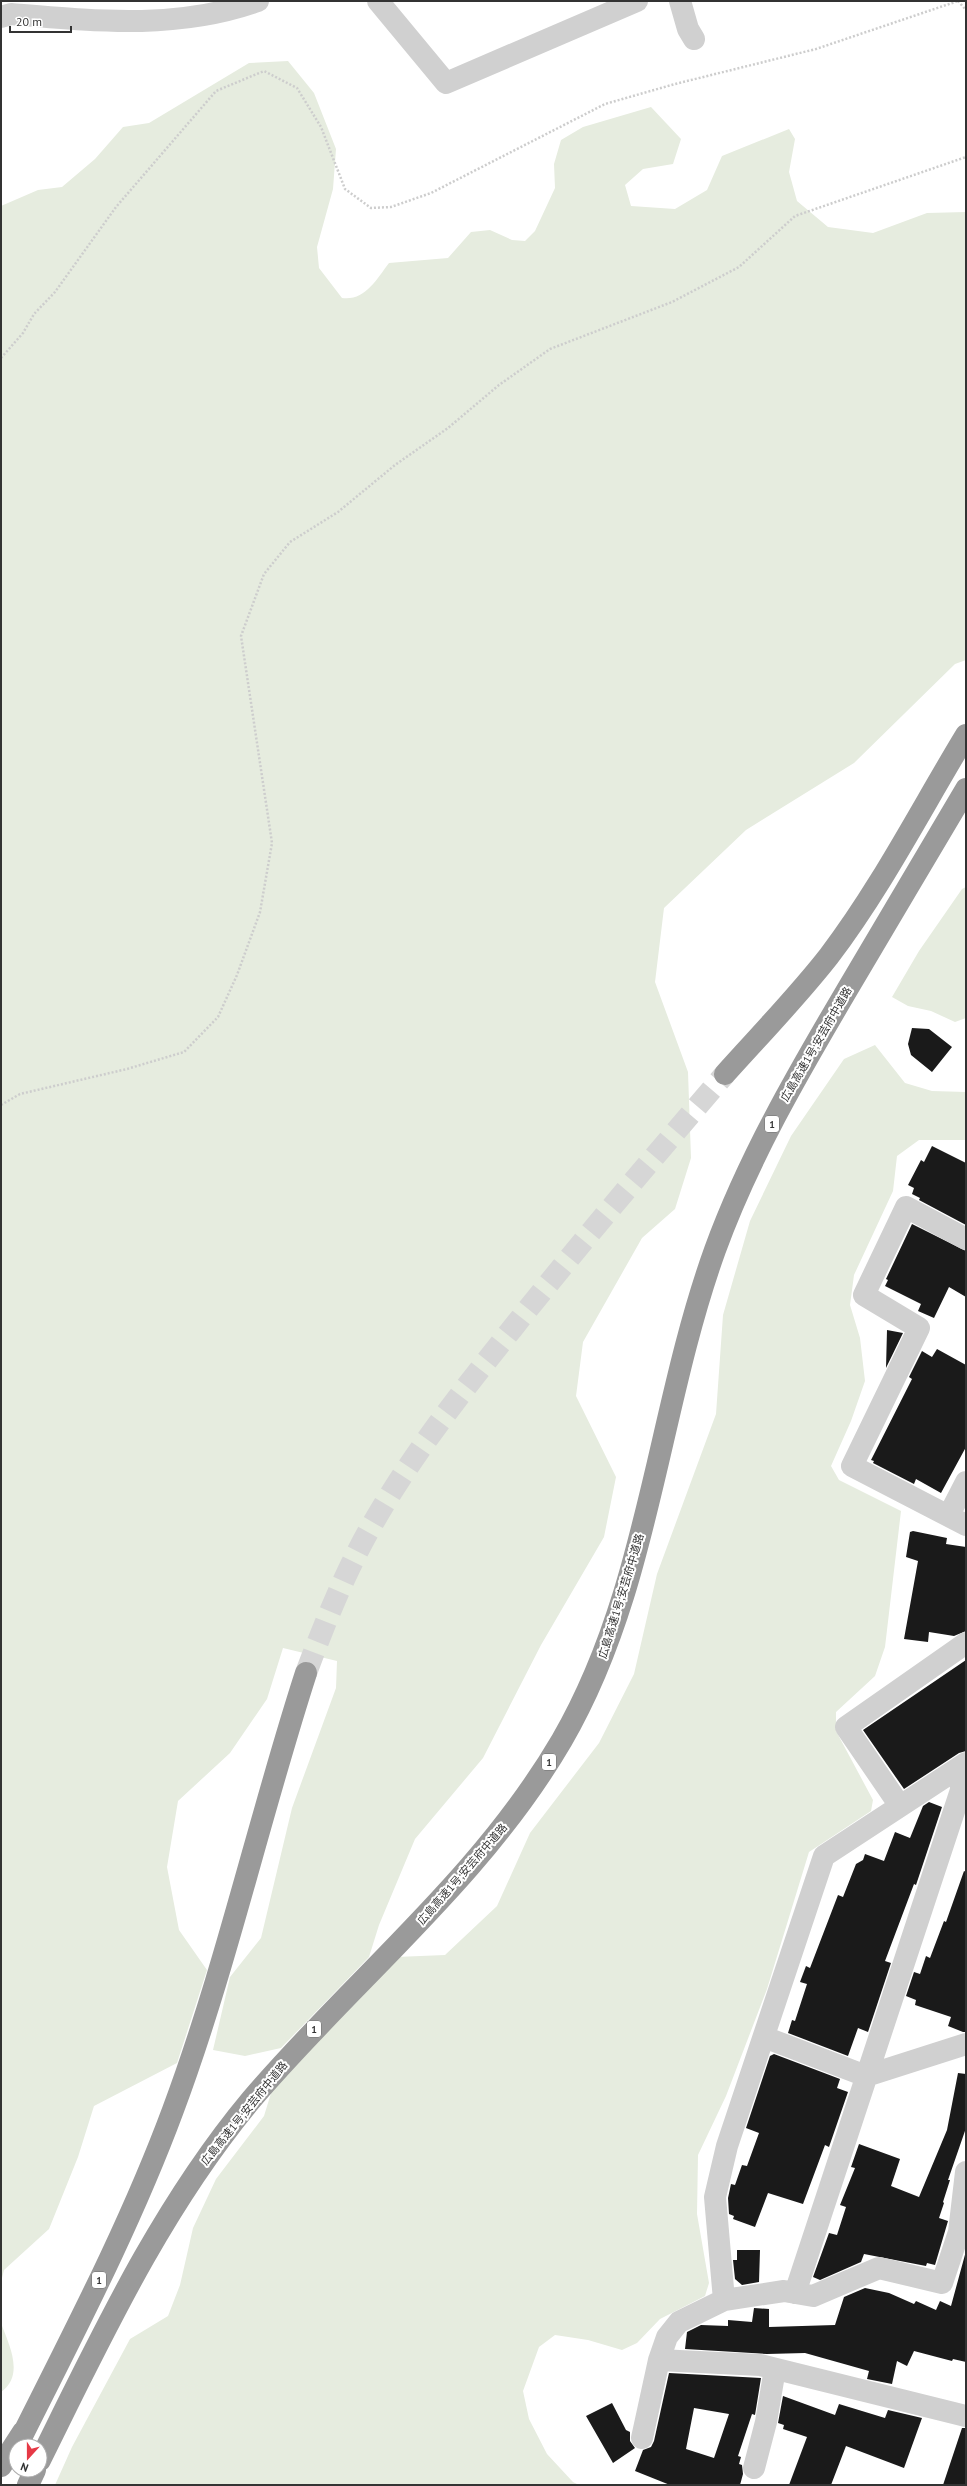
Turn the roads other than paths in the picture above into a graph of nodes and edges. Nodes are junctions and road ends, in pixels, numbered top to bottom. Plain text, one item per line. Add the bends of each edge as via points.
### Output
1 (258, 1) edge
2 (378, 1) edge
3 (637, 1) edge
4 (680, 1) edge
5 (1, 17) edge
6 (694, 39) dead end
7 (966, 735) edge
8 (966, 789) edge
9 (725, 1074) tunnel mouth
10 (966, 1239) edge
11 (966, 1482) edge
12 (957, 1520) edge
13 (966, 1643) edge
14 (306, 1673) tunnel mouth
15 (963, 1765) edge
16 (900, 1806) junction
17 (764, 2037) junction
18 (966, 2044) edge
19 (866, 2076) junction
20 (966, 2172) edge
21 (795, 2293) junction
22 (724, 2300) junction
23 (659, 2360) junction
24 (775, 2369) junction
25 (966, 2416) edge
26 (28, 2424) junction
27 (21, 2438) edge
28 (642, 2438) dead end
29 (48, 2445) edge
30 (8, 2465) edge
31 (1, 2466) edge
32 (754, 2468) dead end
33 (1, 2479) edge

1 - 5 street via 235,10 167,20 114,22 11,14
2 - 3 street via 446,83
4 - 6 street via 688,29
7 - 9 highway via 857,916 797,995
8 - 29 highway, 広島高速1号;安芸府中道路 / 1 via 820,1036 734,1202 700,1295 632,1567 602,1658 564,1738 514,1814 485,1851 415,1927 311,2032 221,2139 142,2259
10 - 12 street via 906,1208 864,1295 919,1328 852,1466
11 - 12 street
13 - 16 street via 846,1727
14 - 26 highway, 1 via 282,1745 222,1962 173,2110 117,2243
15 - 16 street
15 - 19 street via 962,1790
16 - 17 street via 824,1856
17 - 19 street
17 - 22 street via 727,2146 715,2197
18 - 19 street
19 - 21 street
20 - 21 street via 959,2232 942,2283 879,2268 813,2296
21 - 22 street via 784,2291
22 - 23 street via 679,2322 667,2337
23 - 24 street via 760,2365
23 - 28 street
24 - 25 street
24 - 32 street via 766,2422
26 - 27 highway, 1
26 - 31 highway
30 - 33 highway, 1

